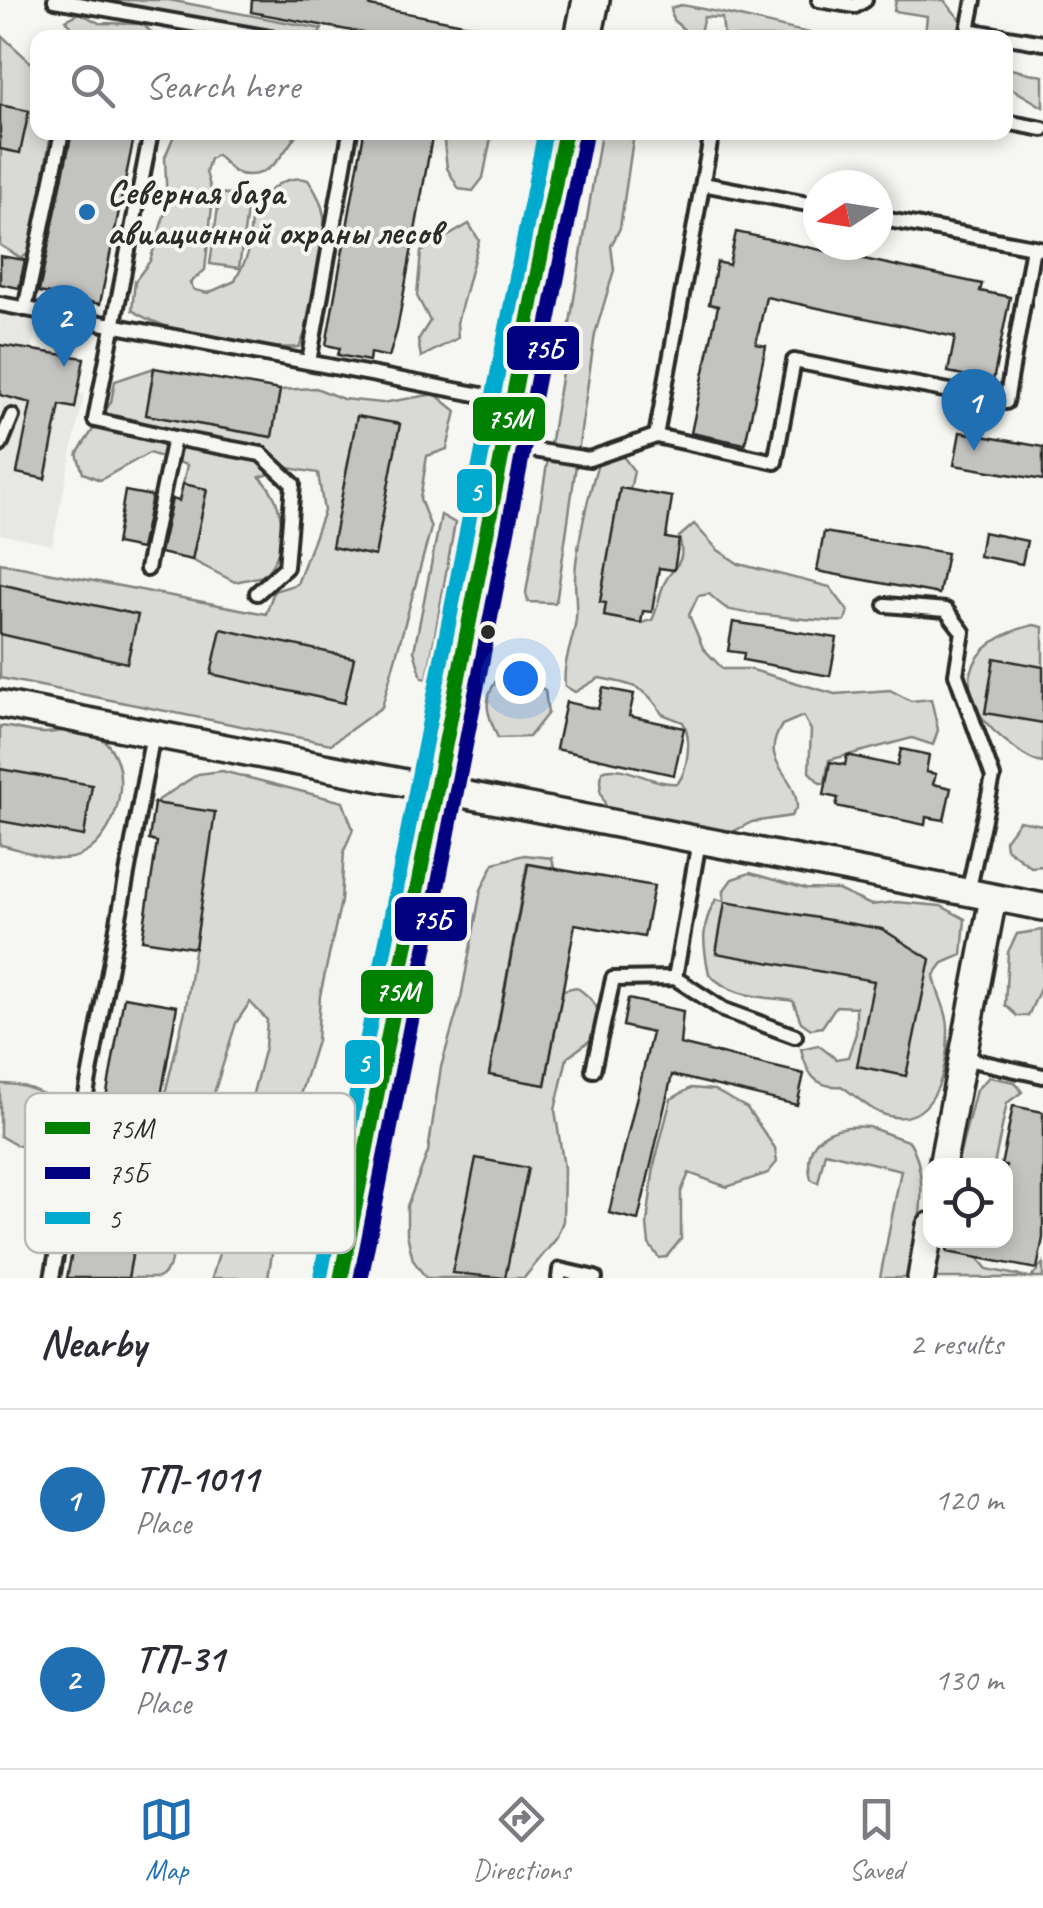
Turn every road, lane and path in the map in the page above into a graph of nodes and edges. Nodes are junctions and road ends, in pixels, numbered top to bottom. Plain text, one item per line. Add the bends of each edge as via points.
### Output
1 (55, 0) edge
2 (591, 0) edge
3 (820, 0) edge
4 (974, 0) edge
5 (858, 2) edge
6 (174, 20) junction
7 (172, 30) edge
8 (228, 30) edge
9 (585, 30) edge
10 (968, 30) edge
11 (1013, 38) edge
12 (1043, 43) edge
13 (1013, 124) edge
14 (1043, 130) edge
15 (60, 140) edge
16 (150, 140) edge
17 (349, 140) edge
18 (563, 140) edge
19 (711, 140) edge
20 (703, 184) junction
21 (803, 203) edge
22 (893, 221) edge
23 (1038, 248) edge
24 (0, 304) edge
25 (25, 309) junction
26 (114, 326) junction
27 (309, 362) junction
28 (514, 401) junction
29 (12, 416) dead end
30 (656, 436) junction
31 (174, 438) junction
32 (0, 444) edge
33 (505, 446) junction
34 (146, 569) dead end
35 (257, 593) dead end
36 (886, 605) dead end
37 (0, 704) edge
38 (153, 734) junction
39 (439, 791) junction
40 (699, 841) junction
41 (981, 895) junction
42 (1043, 907) edge
43 (675, 978) junction
44 (795, 1036) dead end
45 (962, 1058) junction
46 (593, 1070) dead end
47 (1043, 1076) edge
48 (86, 1093) edge
49 (943, 1158) edge
50 (355, 1213) edge
51 (926, 1248) edge
52 (57, 1253) edge
53 (347, 1253) edge
54 (52, 1278) edge
55 (342, 1278) edge
56 (558, 1278) edge
57 (595, 1278) edge
58 (920, 1278) edge

1 - 6 lane
2 - 9 main road
3 - 5 lane
4 - 10 lane
6 - 7 lane
6 - 8 lane
11 - 12 lane
13 - 14 lane
15 - 25 lane
16 - 26 lane
17 - 27 lane
18 - 28 main road
19 - 20 lane
20 - 21 lane
20 - 30 lane
22 - 23 lane
23 - 30 lane via 1006,402 794,361 775,462
24 - 25 lane
25 - 26 lane
26 - 27 lane
26 - 31 lane via 96,420
27 - 28 lane
28 - 33 main road
29 - 32 lane
30 - 33 lane via 589,459
31 - 34 lane
31 - 35 lane via 261,454 293,484 286,567
33 - 39 main road
36 - 41 lane via 946,610 963,632 956,674 993,777
37 - 38 street
38 - 39 street
38 - 48 lane
39 - 40 street
39 - 50 main road
40 - 41 street
40 - 43 lane
41 - 42 street
41 - 45 street
43 - 44 lane via 724,1010
43 - 46 lane via 613,979
45 - 47 lane
45 - 49 street
51 - 58 street
52 - 54 lane
53 - 55 main road
56 - 57 lane via 560,1270

